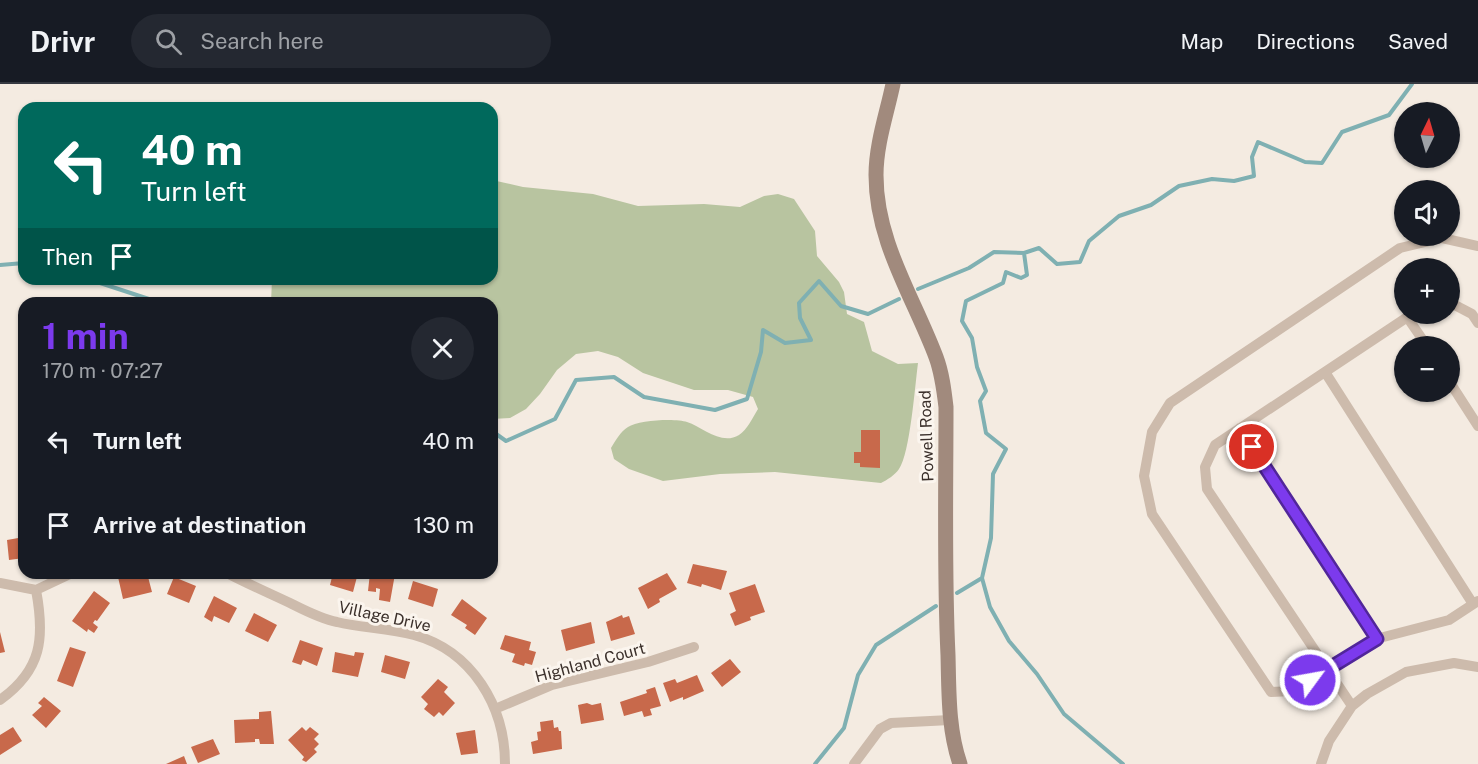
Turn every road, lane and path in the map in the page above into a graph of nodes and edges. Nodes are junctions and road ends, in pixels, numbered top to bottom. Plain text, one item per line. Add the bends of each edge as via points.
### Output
1 (893, 84) edge
2 (1478, 246) edge
3 (1460, 308) edge
4 (1478, 323) edge
5 (1396, 324) edge
6 (1324, 372) junction
7 (1460, 398) edge
8 (1478, 426) edge
9 (1240, 428) junction
10 (59, 579) edge
11 (240, 579) edge
12 (0, 583) edge
13 (36, 590) junction
14 (1476, 602) edge
15 (1377, 639) junction
16 (694, 647) dead end
17 (1478, 668) edge
18 (1327, 669) junction
19 (0, 700) edge
20 (1352, 706) junction
21 (495, 709) junction
22 (950, 720) junction
23 (505, 764) edge
24 (854, 764) edge
25 (960, 764) edge
26 (1321, 764) edge

1 - 22 street, Powell Road via 877,157 878,194 889,250 936,358 944,388
2 - 18 street via 1442,238 1400,248 1170,403 1152,432 1144,476 1152,514 1271,692 1293,691
3 - 4 street
5 - 6 street
6 - 9 street
6 - 14 street
7 - 8 street
9 - 15 street
9 - 18 street via 1215,445 1205,467 1207,489
10 - 13 street
11 - 21 street, Village Drive via 335,622 415,635 437,643 475,674
12 - 13 street
13 - 19 street via 41,628 37,651 17,688
14 - 15 street via 1449,620
15 - 18 street
16 - 21 street, Highland Court via 648,663 552,684
17 - 20 street via 1454,663 1406,672
18 - 20 street
20 - 26 street via 1329,741
21 - 23 street, Village Drive via 501,725
22 - 24 street via 891,723 880,729
22 - 25 street, Powell Road

